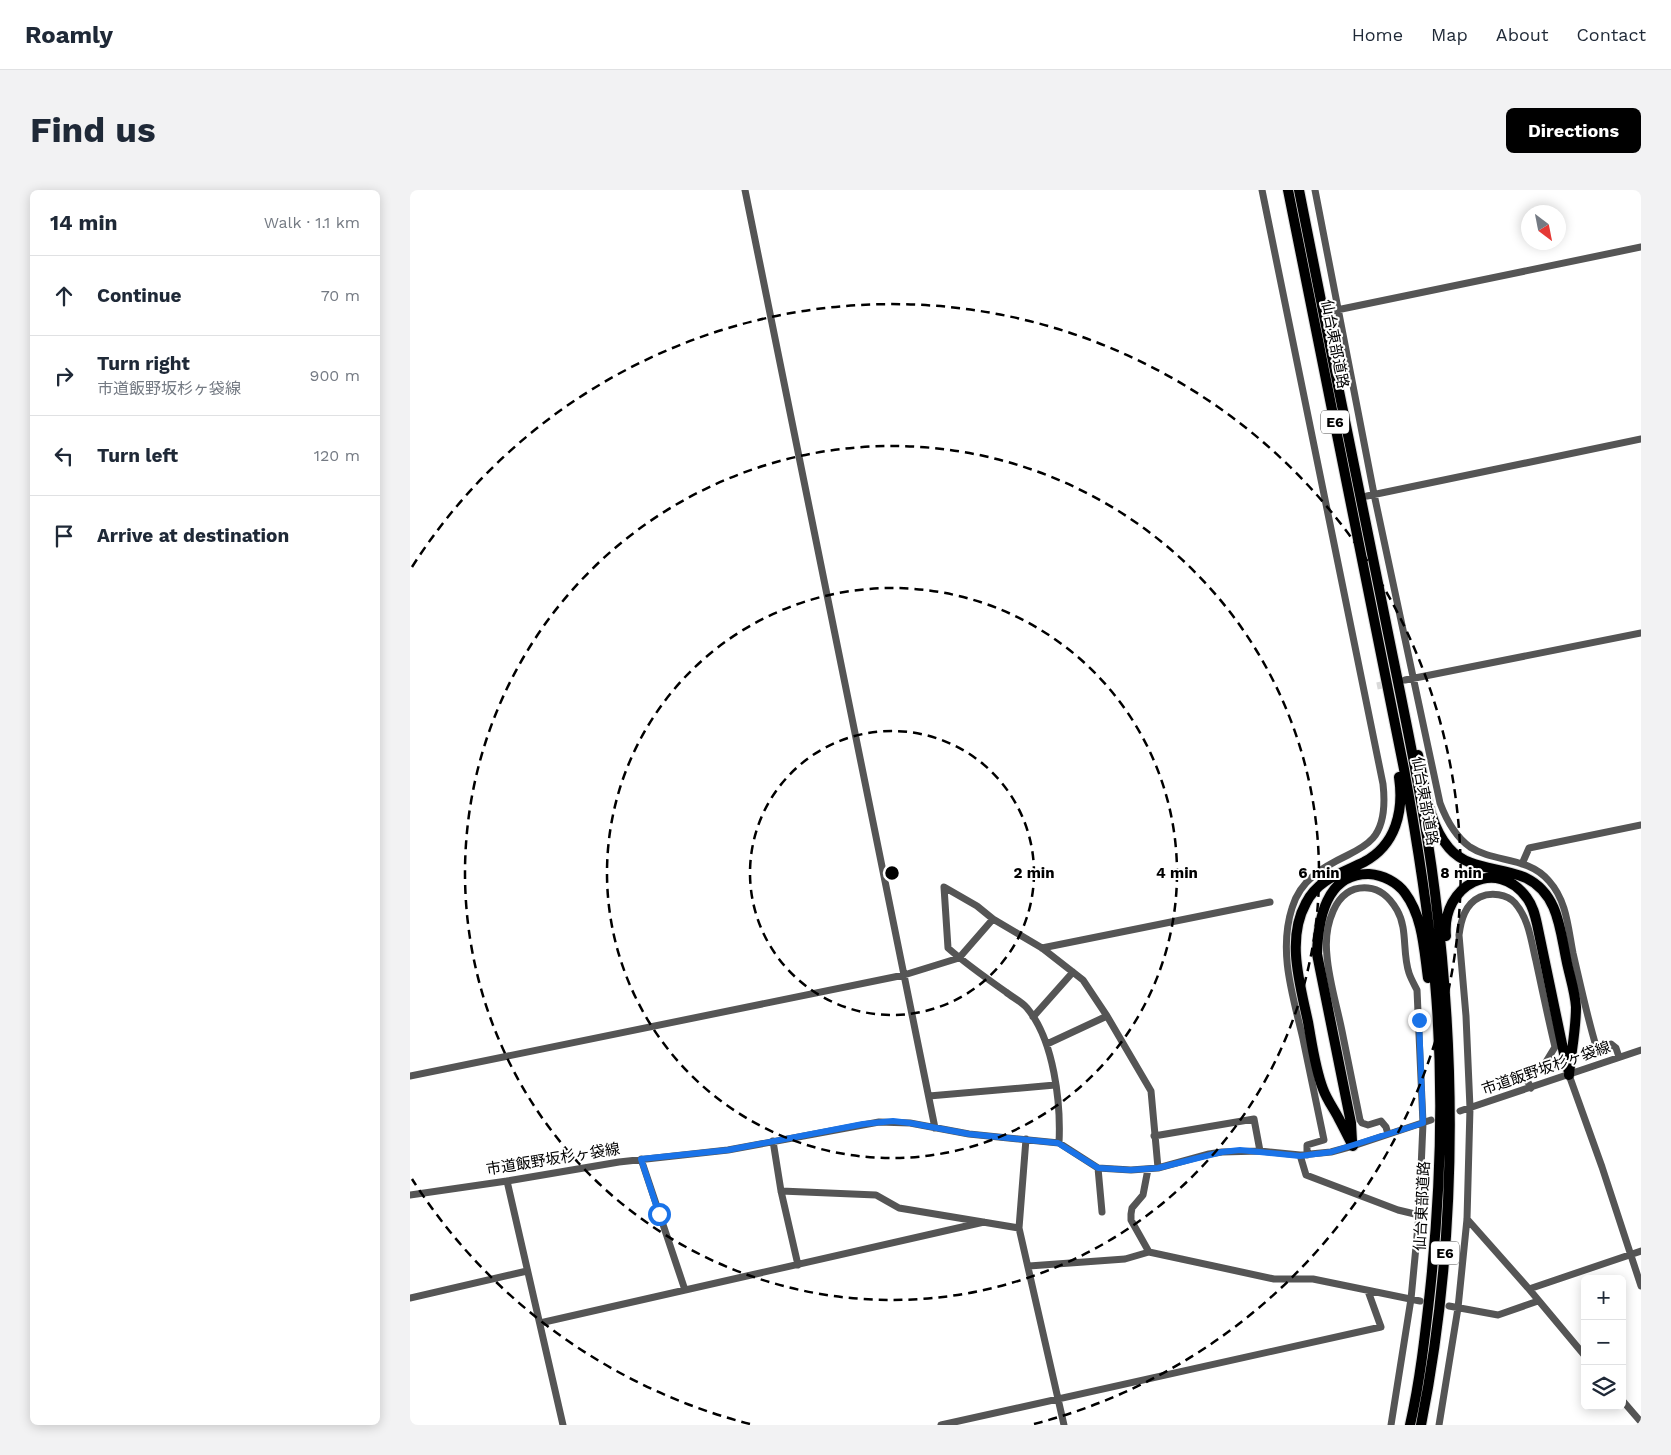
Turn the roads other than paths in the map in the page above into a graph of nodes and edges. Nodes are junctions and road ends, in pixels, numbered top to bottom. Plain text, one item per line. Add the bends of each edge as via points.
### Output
1 (745, 190) edge
2 (1262, 190) edge
3 (1288, 190) edge
4 (1299, 190) edge
5 (1315, 190) edge
6 (1641, 247) edge
7 (1335, 310) junction
8 (1641, 440) edge
9 (1370, 495) junction
10 (1641, 632) edge
11 (1386, 652) junction
12 (1413, 679) junction
13 (1405, 680) dead end
14 (1641, 825) edge
15 (1522, 864) junction
16 (1270, 902) dead end
17 (993, 918) junction
18 (1042, 948) junction
19 (959, 958) junction
20 (1073, 972) junction
21 (904, 974) junction
22 (1107, 1016) junction
23 (1033, 1017) junction
24 (1047, 1044) junction
25 (1641, 1050) edge
26 (1619, 1057) junction
27 (1569, 1075) junction
28 (410, 1076) edge
29 (1450, 1079) junction
30 (1055, 1085) junction
31 (1530, 1088) junction
32 (1440, 1090) junction
33 (929, 1096) junction
34 (1470, 1108) junction
35 (1460, 1111) dead end
36 (1431, 1120) dead end
37 (1423, 1123) junction
38 (936, 1128) junction
39 (1388, 1134) junction
40 (1154, 1136) junction
41 (1026, 1140) junction
42 (773, 1141) junction
43 (1058, 1143) junction
44 (1352, 1146) junction
45 (1260, 1152) junction
46 (1303, 1155) junction
47 (641, 1159) junction
48 (1098, 1168) junction
49 (1148, 1168) junction
50 (1158, 1168) junction
51 (507, 1181) junction
52 (781, 1191) junction
53 (410, 1195) edge
54 (1102, 1212) dead end
55 (1419, 1215) junction
56 (1466, 1219) junction
57 (984, 1222) junction
58 (1019, 1228) junction
59 (1149, 1252) junction
60 (1641, 1252) edge
61 (1631, 1255) junction
62 (798, 1265) junction
63 (1029, 1266) junction
64 (527, 1271) junction
65 (1641, 1286) edge
66 (1529, 1289) junction
67 (685, 1290) junction
68 (1368, 1291) junction
69 (410, 1298) edge
70 (1411, 1299) junction
71 (1420, 1301) dead end
72 (1538, 1301) junction
73 (1449, 1306) dead end
74 (1458, 1308) junction
75 (540, 1323) junction
76 (1581, 1351) edge
77 (1058, 1398) junction
78 (1626, 1405) edge
79 (1641, 1422) edge
80 (563, 1425) edge
81 (940, 1425) edge
82 (1064, 1425) edge
83 (1391, 1425) edge
84 (1410, 1425) edge
85 (1421, 1425) edge
86 (1439, 1425) edge

1 - 21 street
2 - 46 street via 1385,800 1380,825 1372,839 1324,866 1310,878 1292,909 1286,940 1289,976 1324,1140 1307,1145
3 - 11 highway, 仙台東部道路 / E6
4 - 11 highway, 仙台東部道路 / E6
5 - 7 street
6 - 7 street
7 - 9 street
8 - 9 street
9 - 12 street
10 - 12 street
11 - 27 highway via 1430,808 1444,841 1468,862 1534,883 1542,889 1554,909 1576,1000
11 - 29 highway, 仙台東部道路 / E6 via 1422,814 1435,890 1445,981
11 - 32 highway, 仙台東部道路 / E6 via 1424,892 1435,984
11 - 44 highway via 1401,788 1396,825 1380,851 1324,882 1311,895 1302,910 1296,942 1298,972 1321,1083
12 - 13 street
12 - 15 street via 1437,795 1446,817 1469,846
14 - 15 street via 1529,848
15 - 26 street via 1548,879 1558,892 1596,1046 1612,1044
16 - 18 street
17 - 18 street
17 - 19 street
17 - 19 street via 944,887 948,948
18 - 20 street
19 - 21 street
19 - 23 street via 1027,1007
20 - 22 street via 1083,980
20 - 23 street
21 - 28 street
21 - 33 street
22 - 24 street
22 - 40 street via 1150,1090
23 - 24 street
24 - 30 street
25 - 26 street, 市道飯野坂杉ヶ袋線
26 - 27 street, 市道飯野坂杉ヶ袋線
27 - 29 highway via 1531,906 1515,886 1487,879 1478,880 1462,890 1447,912 1445,930 1453,1030
27 - 31 street, 市道飯野坂杉ヶ袋線
27 - 61 street
29 - 85 highway, 仙台東部道路 / E6 via 1450,1161 1444,1259
30 - 33 street
30 - 43 street via 1060,1119
31 - 34 street, 市道飯野坂杉ヶ袋線
31 - 34 street via 1526,1072 1544,1065 1554,1047 1531,939 1524,915 1514,901 1502,895 1485,895 1468,906 1459,936
32 - 44 highway via 1423,942 1413,906 1404,892 1388,879 1358,875 1339,884 1326,902 1319,927 1317,954 1351,1123
32 - 84 highway, 仙台東部道路 / E6 via 1434,1258
33 - 38 street
34 - 35 street, 市道飯野坂杉ヶ袋線
34 - 56 street
36 - 37 street, 市道飯野坂杉ヶ袋線
37 - 39 street, 市道飯野坂杉ヶ袋線
37 - 39 street via 1417,990 1408,972 1403,926 1398,911 1380,891 1358,888 1338,900 1329,922 1327,956 1360,1120 1368,1125 1381,1121
37 - 55 street
38 - 41 street, 市道飯野坂杉ヶ袋線
38 - 42 street, 市道飯野坂杉ヶ袋線 via 879,1122
39 - 44 street, 市道飯野坂杉ヶ袋線
40 - 45 street via 1254,1119
40 - 50 street
41 - 43 street, 市道飯野坂杉ヶ袋線
41 - 58 street
42 - 47 street, 市道飯野坂杉ヶ袋線 via 728,1150
42 - 52 street
43 - 48 street, 市道飯野坂杉ヶ袋線
44 - 46 street, 市道飯野坂杉ヶ袋線
45 - 46 street, 市道飯野坂杉ヶ袋線
45 - 50 street, 市道飯野坂杉ヶ袋線 via 1240,1150 1210,1154
46 - 55 street via 1306,1175
47 - 51 street, 市道飯野坂杉ヶ袋線
47 - 67 street
48 - 49 street, 市道飯野坂杉ヶ袋線
48 - 54 street
49 - 50 street, 市道飯野坂杉ヶ袋線
49 - 59 street via 1143,1195 1132,1208 1131,1220
51 - 53 street, 市道飯野坂杉ヶ袋線
51 - 64 street
52 - 57 street via 876,1195 899,1208
52 - 62 street
55 - 70 street
56 - 66 street
56 - 74 street
57 - 58 street
57 - 62 street
58 - 63 street
59 - 63 street via 1125,1259
59 - 68 street via 1274,1279 1313,1279
60 - 61 street
61 - 65 street
61 - 66 street
62 - 67 street
63 - 77 street
64 - 69 street
64 - 75 street
66 - 72 street
67 - 75 street
68 - 70 street
68 - 77 street via 1382,1327
70 - 71 street
70 - 83 street
72 - 74 street via 1498,1315
72 - 76 street
73 - 74 street
74 - 86 street
75 - 80 street
77 - 81 street
77 - 82 street
78 - 79 street

